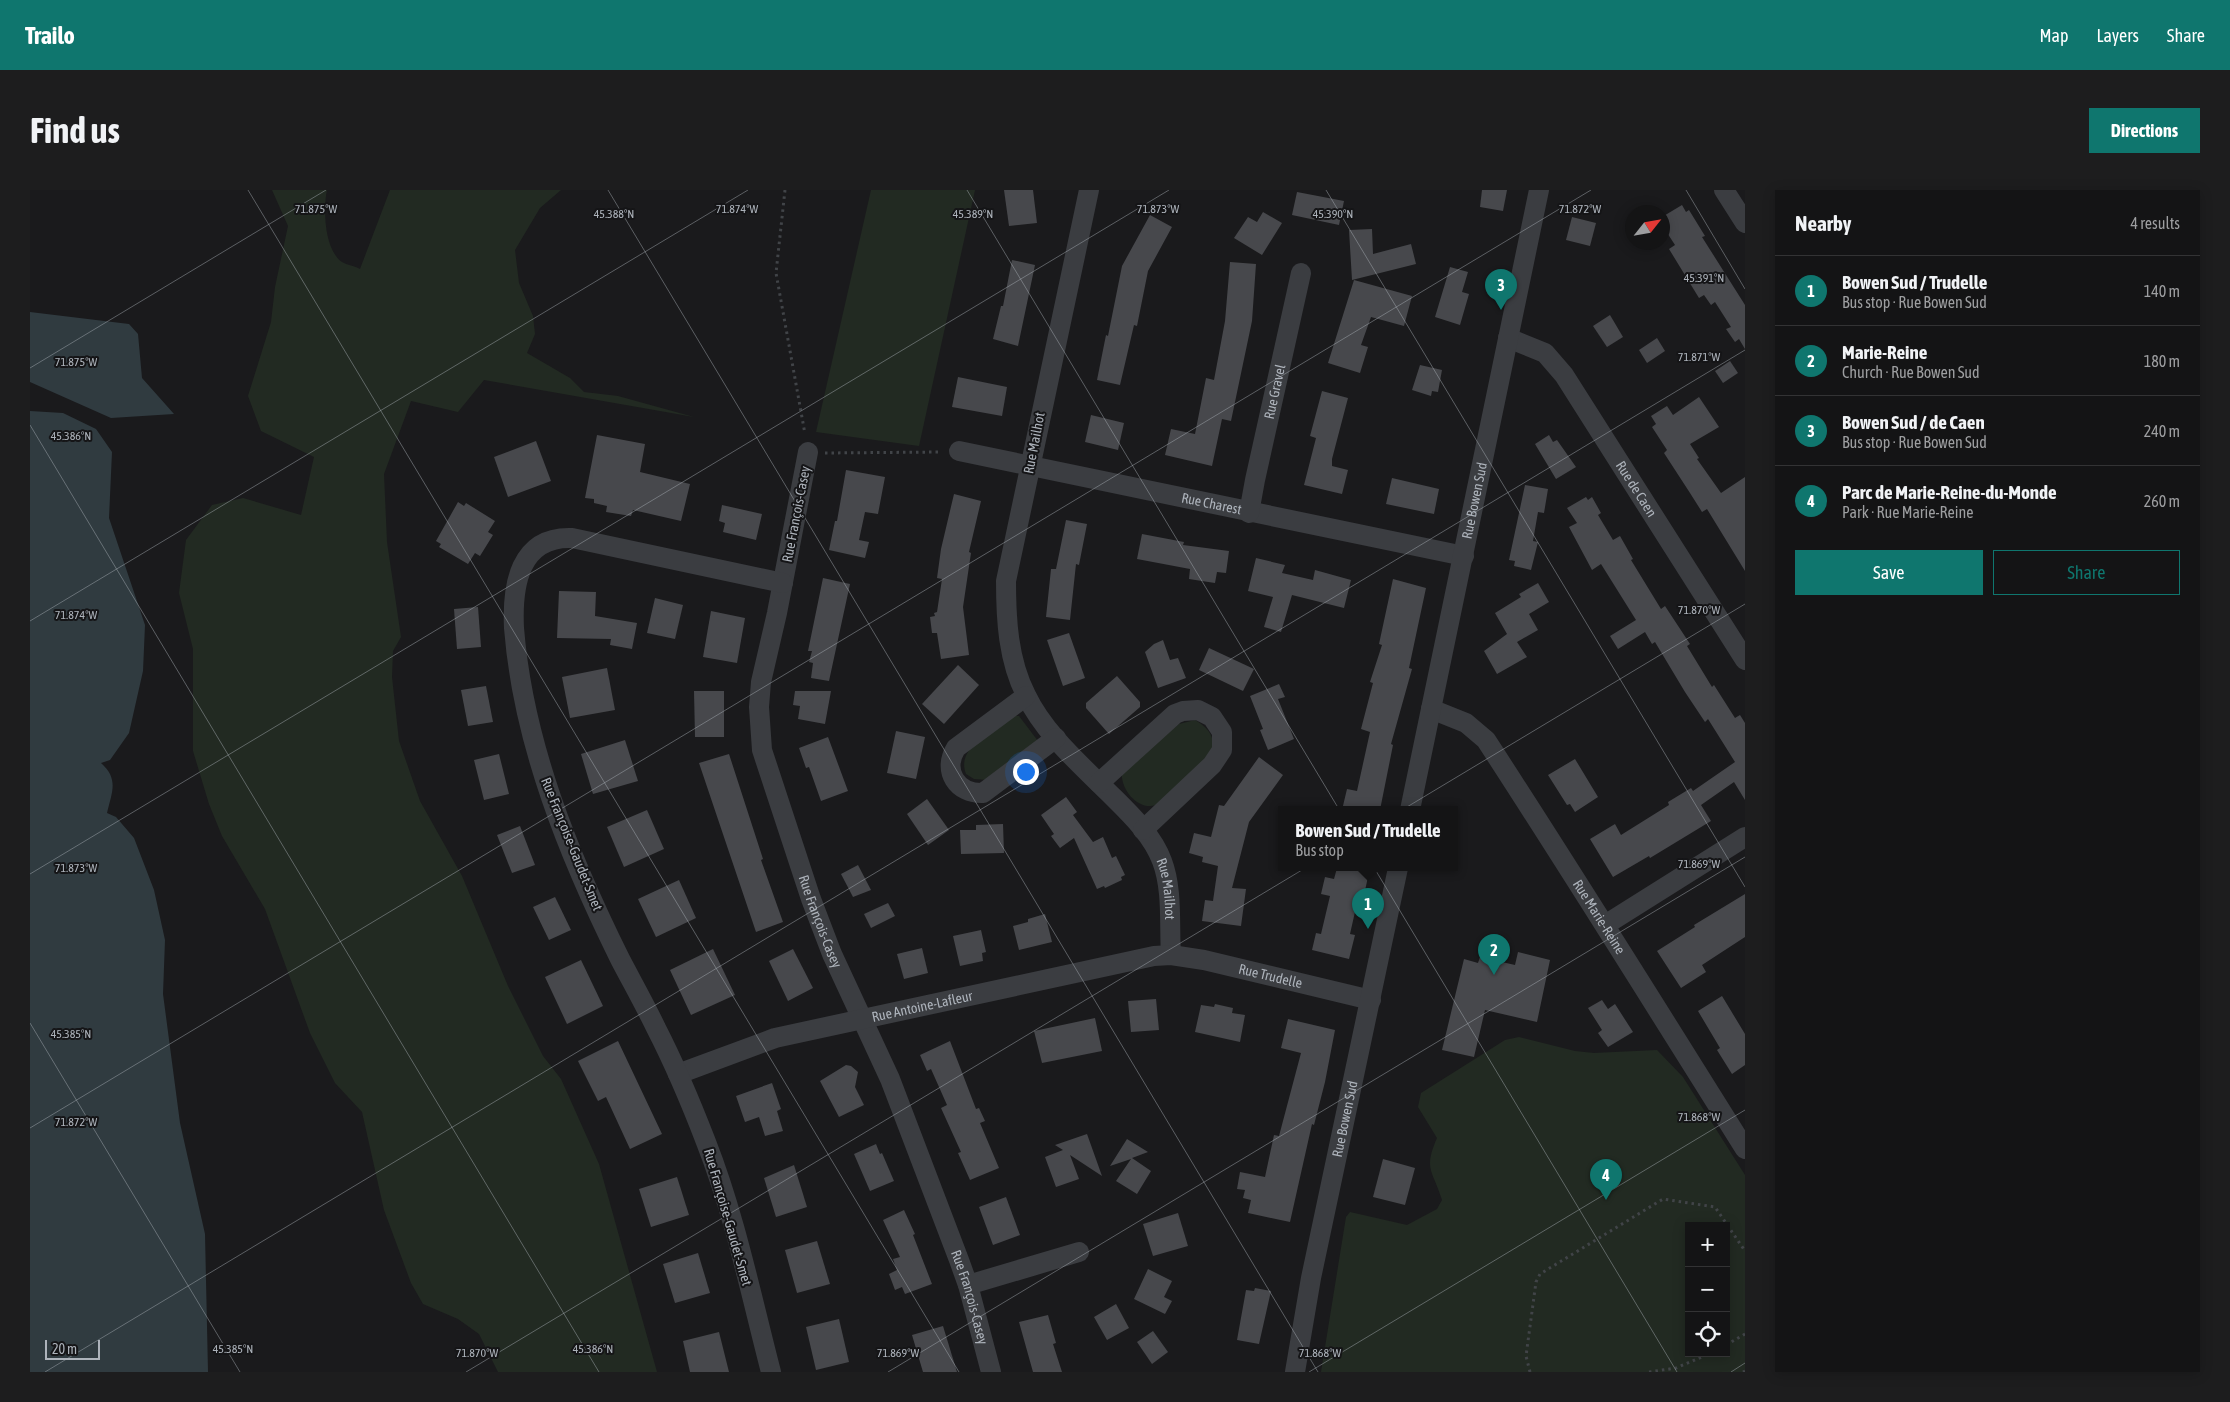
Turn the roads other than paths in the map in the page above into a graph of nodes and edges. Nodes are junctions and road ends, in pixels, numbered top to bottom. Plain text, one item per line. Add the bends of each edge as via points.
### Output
1 (1089, 190) edge
2 (1539, 190) edge
3 (1724, 190) edge
4 (1745, 223) edge
5 (1301, 273) dead end
6 (1508, 338) junction
7 (959, 451) road end
8 (808, 452) road end
9 (1030, 465) junction
10 (1249, 512) junction
11 (1464, 556) junction
12 (783, 583) junction
13 (1745, 660) edge
14 (1026, 696) junction
15 (1431, 709) junction
16 (1056, 738) junction
17 (1098, 783) junction
18 (1411, 806) edge
19 (1143, 830) junction
20 (1745, 837) edge
21 (1397, 871) edge
22 (1605, 924) junction
23 (1171, 955) junction
24 (1371, 1000) junction
25 (863, 1019) junction
26 (678, 1074) junction
27 (1745, 1149) edge
28 (1079, 1252) dead end
29 (968, 1285) junction
30 (771, 1372) edge
31 (991, 1372) edge
32 (1295, 1372) edge

1 - 9 street, Rue Mailhot
2 - 6 street, Rue Bowen Sud
3 - 4 street
5 - 10 street, Rue Gravel
6 - 11 street, Rue Bowen Sud
6 - 13 street, Rue de Caen via 1545,353 1564,375
7 - 9 street, Rue Charest
8 - 12 street, Rue François-Casey
9 - 10 street, Rue Charest
9 - 14 street, Rue Mailhot via 1006,581 1009,640 1017,675
10 - 11 street, Rue Charest
11 - 15 street, Rue Bowen Sud
12 - 25 street, Rue François-Casey via 761,682 758,707 762,750 811,899 832,954
12 - 26 street, Rue Françoise-Gaudet-Smet via 557,537 529,555 519,570 516,584 513,608 517,667 547,785 588,890
14 - 16 street, Rue Mailhot
14 - 16 street via 956,748 951,755 950,771 957,785 974,794 983,793
15 - 18 street, Rue Bowen Sud
15 - 22 street, Rue Marie-Reine via 1466,723 1486,740
16 - 17 street, Rue Mailhot
17 - 19 street, Rue Mailhot
17 - 19 street via 1175,714 1198,710 1212,717 1222,732 1218,759
19 - 23 street, Rue Mailhot via 1154,844 1168,877
20 - 22 street
21 - 24 street, Rue Bowen Sud
22 - 27 street, Rue Marie-Reine
23 - 24 street, Rue Trudelle
23 - 25 street, Rue Antoine-Lafleur via 1135,958
24 - 32 street, Rue Bowen Sud via 1311,1278
25 - 26 street, Rue Antoine-Lafleur via 756,1044
25 - 29 street, Rue François-Casey via 903,1111
26 - 30 street, Rue Françoise-Gaudet-Smet via 719,1177
28 - 29 street
29 - 31 street, Rue François-Casey

